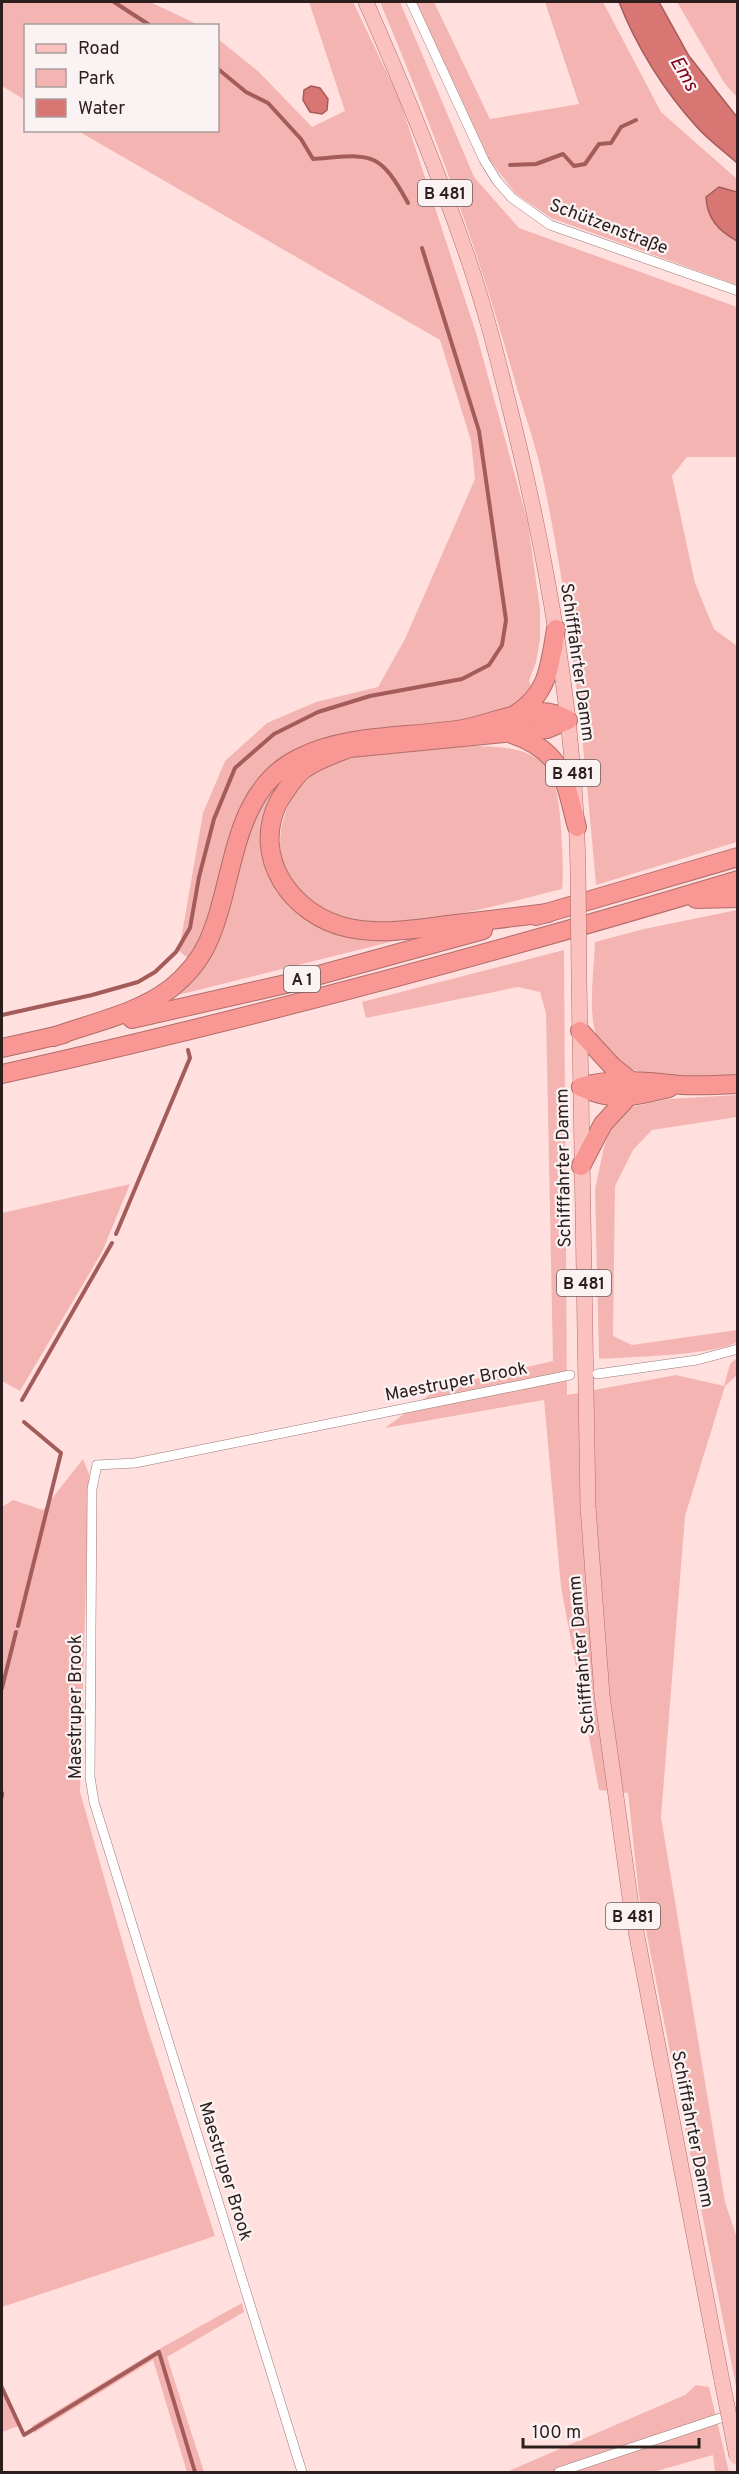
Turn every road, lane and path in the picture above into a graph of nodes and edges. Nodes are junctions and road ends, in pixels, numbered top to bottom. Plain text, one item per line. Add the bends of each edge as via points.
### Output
1 (366, 2) edge
2 (411, 2) edge
3 (738, 291) edge
4 (556, 629) junction
5 (514, 715) junction
6 (568, 720) junction
7 (508, 733) junction
8 (577, 826) junction
9 (738, 857) edge
10 (738, 880) edge
11 (738, 898) edge
12 (673, 900) junction
13 (548, 913) junction
14 (580, 1031) junction
15 (53, 1037) junction
16 (2, 1048) edge
17 (2, 1074) edge
18 (738, 1084) edge
19 (581, 1087) junction
20 (629, 1090) junction
21 (581, 1166) junction
22 (738, 1349) edge
23 (597, 1374) dead end
24 (570, 1376) dead end
25 (738, 2412) edge
26 (737, 2459) edge
27 (302, 2472) edge
28 (559, 2472) edge

1 - 4 main road, Schifffahrter Damm / B 481 via 435,167 480,299 521,453
2 - 3 street, Schützenstraße via 484,160 512,198 550,225
4 - 5 highway via 543,686 531,703
4 - 6 main road, Schifffahrter Damm / B 481
5 - 6 highway via 554,713
5 - 15 highway via 451,731 346,742 305,755 285,767 253,804 242,828 208,943 190,970 147,1004
6 - 7 highway via 547,729
6 - 8 main road, Schifffahrter Damm / B 481
7 - 8 highway via 549,754 563,777
7 - 13 highway via 350,748 324,758 303,770 286,788 274,811 271,854 286,889 301,906 323,920 348,928 405,930
8 - 14 main road, Schifffahrter Damm / B 481, bridge
9 - 13 highway, A 1
10 - 12 highway, A 1
11 - 12 highway
12 - 17 highway, A 1 via 237,1020
13 - 15 highway, A 1 via 290,982
14 - 19 main road, Schifffahrter Damm / B 481
14 - 20 highway
15 - 16 highway, A 1
18 - 20 highway
19 - 20 highway via 607,1097
19 - 21 main road, Schifffahrter Damm / B 481
20 - 21 highway via 603,1124
21 - 26 main road, Schifffahrter Damm / B 481, bridge via 588,1496 602,1695 631,1905
22 - 23 street via 697,1360
24 - 27 street, Maestruper Brook via 135,1463 97,1465 92,1501 90,1777 94,1802
25 - 28 street

